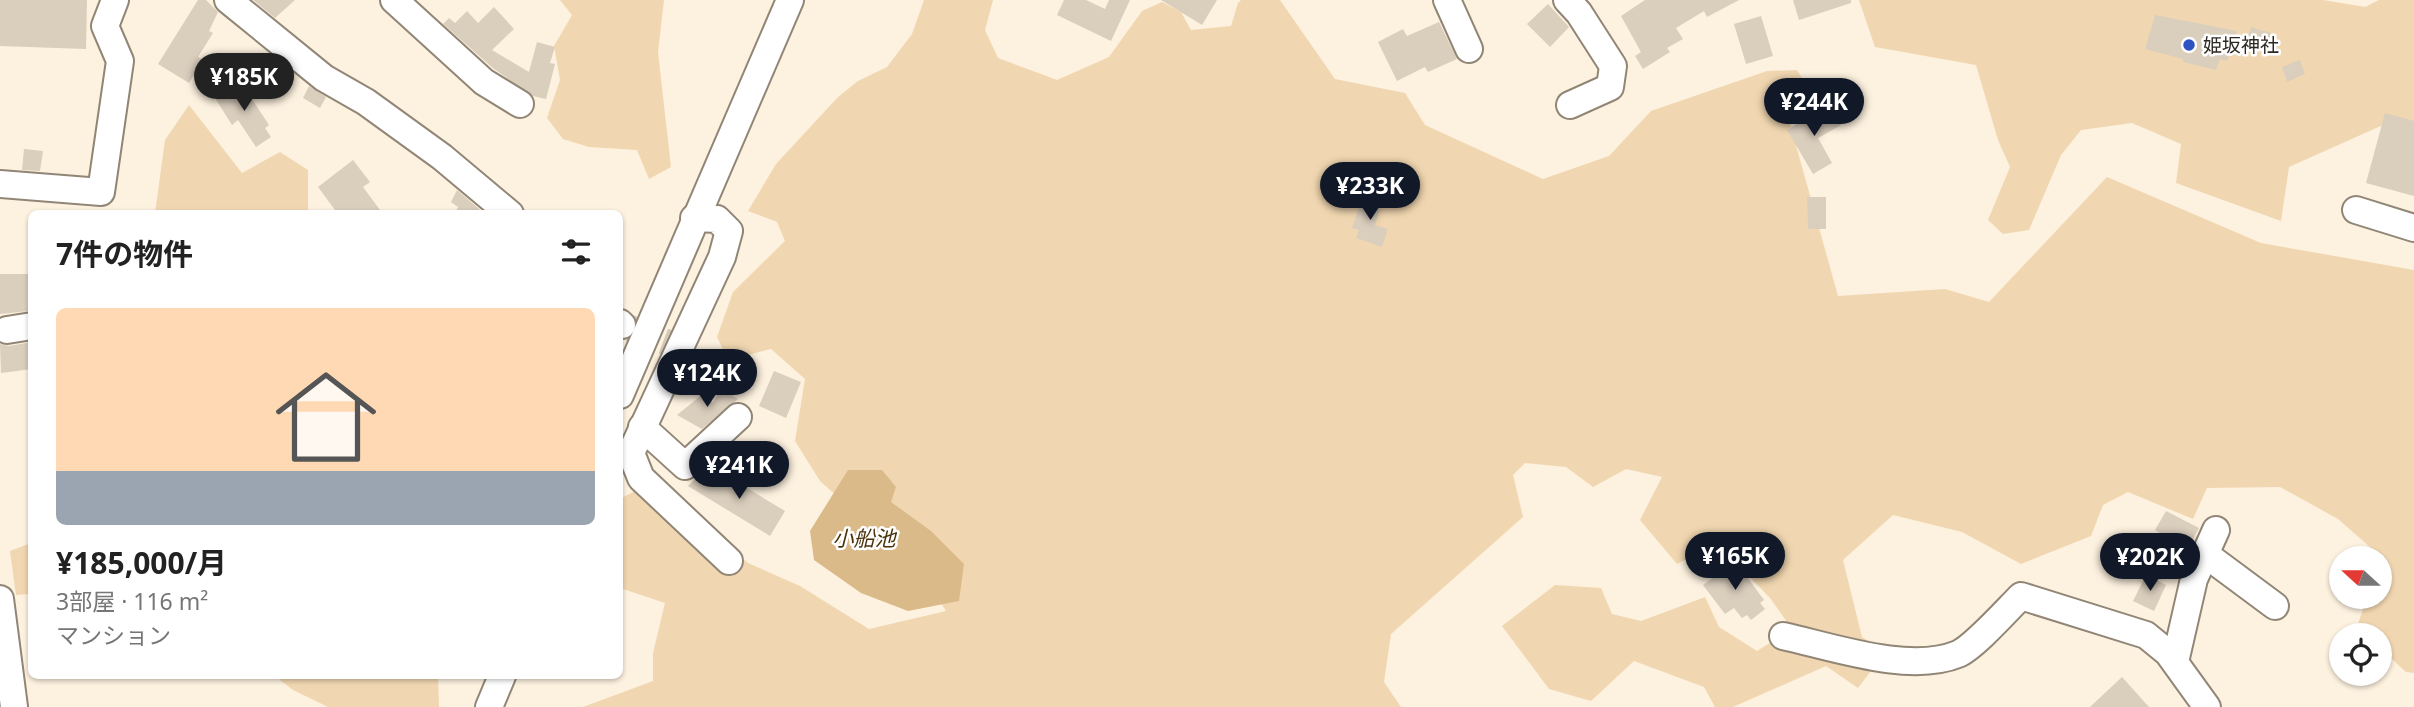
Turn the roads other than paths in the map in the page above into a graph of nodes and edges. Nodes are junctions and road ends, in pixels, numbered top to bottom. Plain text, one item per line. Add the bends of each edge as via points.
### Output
1 (115, 0) edge
2 (228, 0) edge
3 (394, 0) edge
4 (790, 0) edge
5 (1447, 0) edge
6 (1567, 0) edge
7 (1469, 49) dead end
8 (520, 104) dead end
9 (1570, 105) dead end
10 (0, 184) edge
11 (99, 203) edge
12 (505, 210) edge
13 (2356, 210) dead end
14 (694, 218) junction
15 (2414, 228) edge
16 (623, 388) edge
17 (738, 417) dead end
18 (642, 427) junction
19 (729, 561) dead end
20 (0, 599) edge
21 (2275, 606) dead end
22 (1783, 636) dead end
23 (2175, 663) junction
24 (501, 679) edge
25 (14, 707) edge
26 (489, 707) edge
27 (2207, 707) edge

1 - 11 street via 105,26 120,61
2 - 12 street via 324,78 442,156
3 - 8 street via 485,82
4 - 14 street
5 - 7 street
6 - 9 street via 1613,66 1610,87
10 - 11 street
13 - 15 street
14 - 16 street
14 - 18 street via 717,219 729,231 722,257
17 - 18 street via 685,466
18 - 19 street via 631,453 641,478
20 - 25 street
21 - 23 street via 2211,542 2194,579
22 - 23 street via 1898,660 1935,661 1961,653 2021,596 2146,635
23 - 27 street
24 - 26 street

